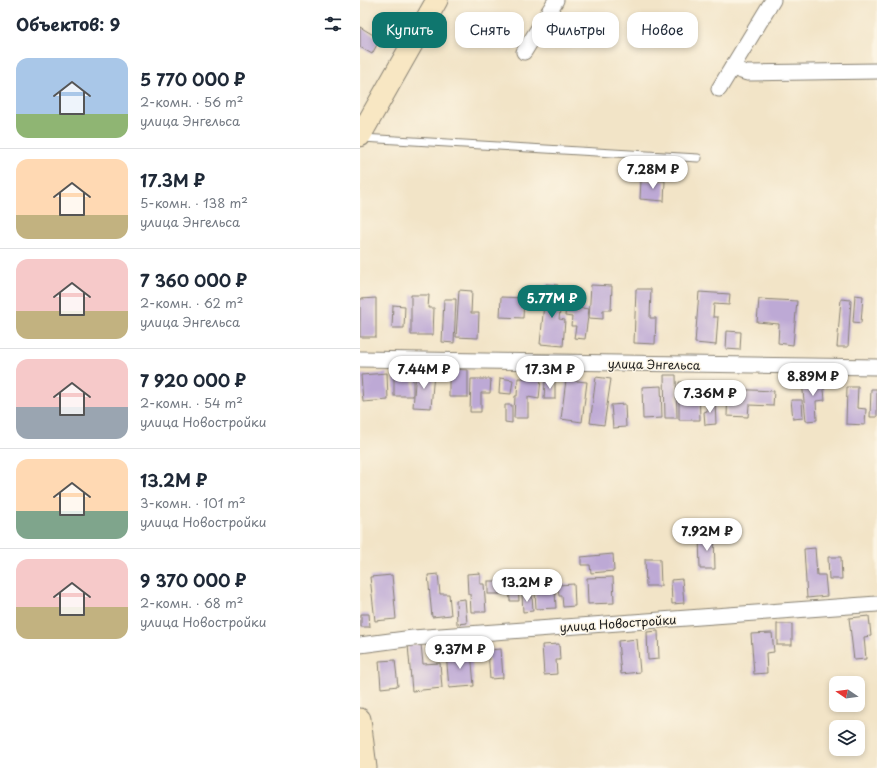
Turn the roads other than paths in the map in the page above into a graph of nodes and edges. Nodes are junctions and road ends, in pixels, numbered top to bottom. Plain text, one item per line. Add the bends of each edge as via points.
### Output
1 (437, 0) edge
2 (556, 0) edge
3 (773, 0) edge
4 (524, 52) dead end
5 (732, 68) junction
6 (877, 71) edge
7 (718, 89) dead end
8 (360, 137) edge
9 (698, 158) dead end
10 (360, 359) edge
11 (877, 367) edge
12 (877, 604) edge
13 (360, 645) edge
14 (360, 719) edge
15 (366, 768) edge

1 - 8 street
2 - 4 street
3 - 5 street
5 - 6 street via 747,73
5 - 7 street
8 - 9 lane
10 - 11 street, улица Энгельса
12 - 13 street, улица Новостройки via 413,638
14 - 15 street

